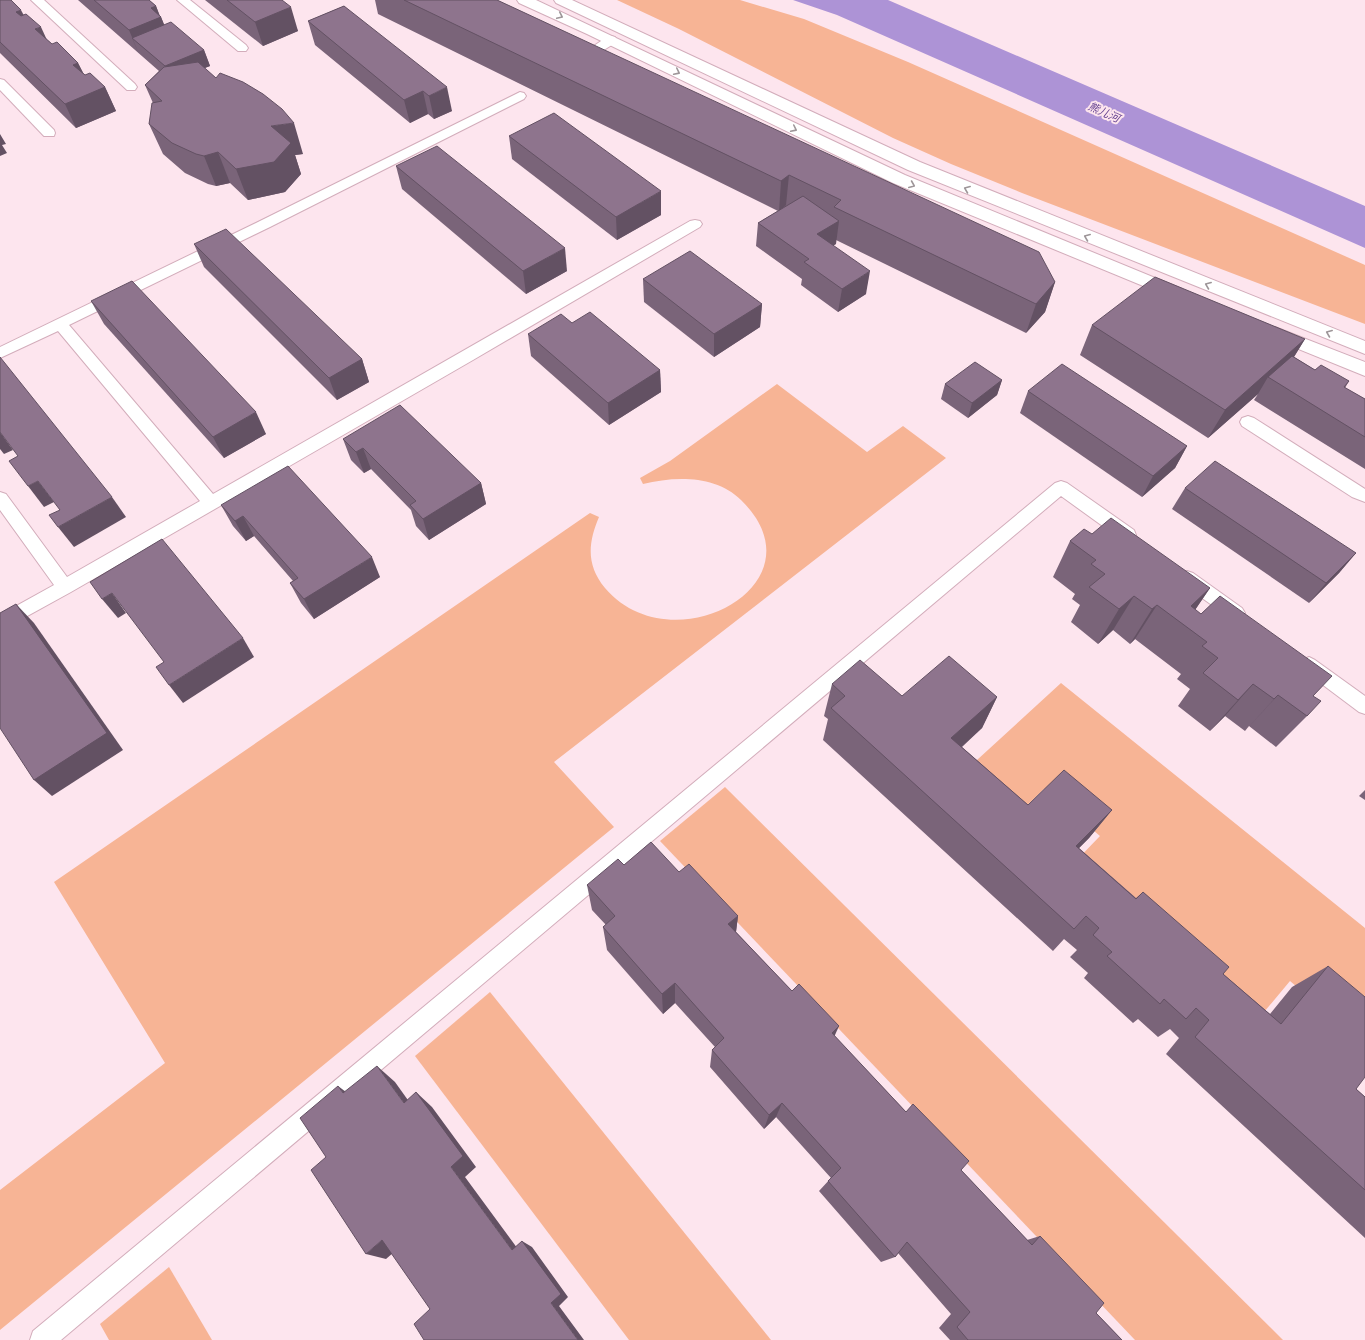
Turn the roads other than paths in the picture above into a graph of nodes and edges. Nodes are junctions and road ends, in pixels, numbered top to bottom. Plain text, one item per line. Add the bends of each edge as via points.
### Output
1 (37, 0) edge
2 (183, 0) edge
3 (524, 0) edge
4 (561, 0) edge
5 (611, 40) junction
6 (242, 48) dead end
7 (578, 60) edge
8 (0, 83) edge
9 (131, 87) dead end
10 (520, 96) dead end
11 (49, 133) dead end
12 (695, 224) dead end
13 (1190, 298) edge
14 (60, 324) junction
15 (1263, 328) edge
16 (1365, 348) edge
17 (0, 353) edge
18 (1365, 369) edge
19 (1248, 422) edge
20 (1365, 496) edge
21 (0, 498) edge
22 (211, 503) junction
23 (1138, 543) edge
24 (1177, 571) edge
25 (66, 587) junction
26 (1248, 622) edge
27 (0, 624) edge
28 (1294, 654) edge
29 (1365, 706) edge
30 (42, 1340) edge

1 - 9 lane
2 - 6 lane
3 -> 5 street
16 -> 4 street via 914,166
5 - 7 lane
5 -> 13 street via 900,179
8 - 11 lane
10 - 14 lane
12 - 22 lane
14 - 17 lane
14 - 22 lane
15 - 18 street
19 - 20 lane
21 - 25 lane
22 - 25 lane
23 - 30 lane via 1061,487
24 - 26 lane
25 - 27 lane
28 - 29 lane

